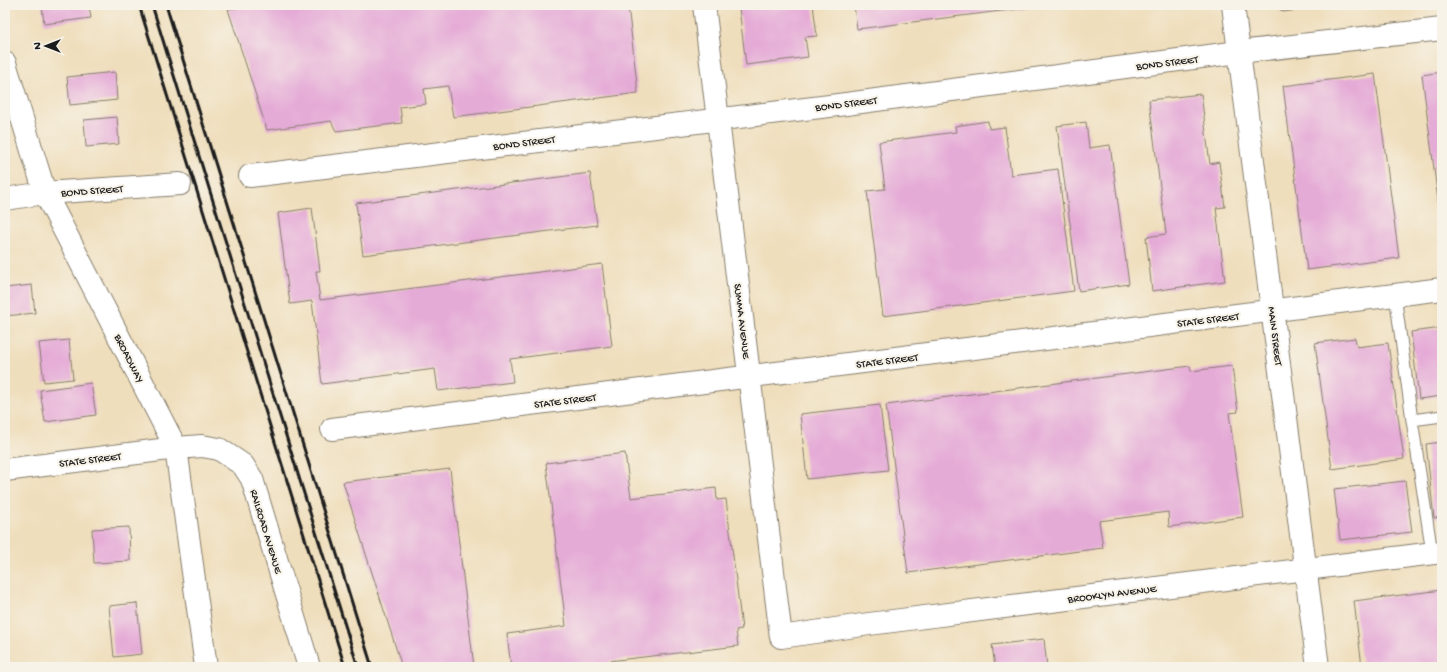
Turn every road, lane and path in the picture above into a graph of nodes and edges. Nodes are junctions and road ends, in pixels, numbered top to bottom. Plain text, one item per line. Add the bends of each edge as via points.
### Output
1 (704, 5) edge
2 (1233, 5) edge
3 (1442, 29) edge
4 (1239, 52) junction
5 (5, 63) edge
6 (718, 118) junction
7 (250, 176) dead end
8 (180, 184) dead end
9 (45, 193) junction
10 (5, 199) edge
11 (1442, 289) edge
12 (1395, 295) junction
13 (1273, 310) junction
14 (750, 377) junction
15 (1442, 416) edge
16 (1412, 420) junction
17 (332, 429) dead end
18 (176, 448) junction
19 (5, 470) edge
20 (1437, 553) edge
21 (1306, 568) junction
22 (782, 637) joint
23 (206, 667) edge
24 (309, 667) edge
25 (1318, 667) edge

1 - 6 street, SUMMA AVENUE
2 - 4 street, MAIN STREET
3 - 4 street, BOND STREET
4 - 6 street, BOND STREET via 854,103
4 - 13 street, MAIN STREET
5 - 9 street, BROADWAY
6 - 7 street, BOND STREET
6 - 14 street, SUMMA AVENUE
8 - 9 street, BOND STREET
9 - 10 street, BOND STREET
9 - 18 street, BROADWAY
11 - 12 street, STATE STREET
12 - 13 street, STATE STREET
12 - 16 lane
13 - 14 street, STATE STREET
13 - 21 street, MAIN STREET
14 - 17 street, STATE STREET
14 - 22 street, SUMMA AVENUE
15 - 16 lane
16 - 20 lane
18 - 19 street, STATE STREET
18 - 23 street, BROADWAY
18 - 24 street, RAILROAD AVENUE via 202,446 219,449 243,465 252,479
20 - 21 street, BROOKLYN AVENUE
21 - 22 street, BROOKLYN AVENUE via 877,622
21 - 25 street, MAIN STREET

